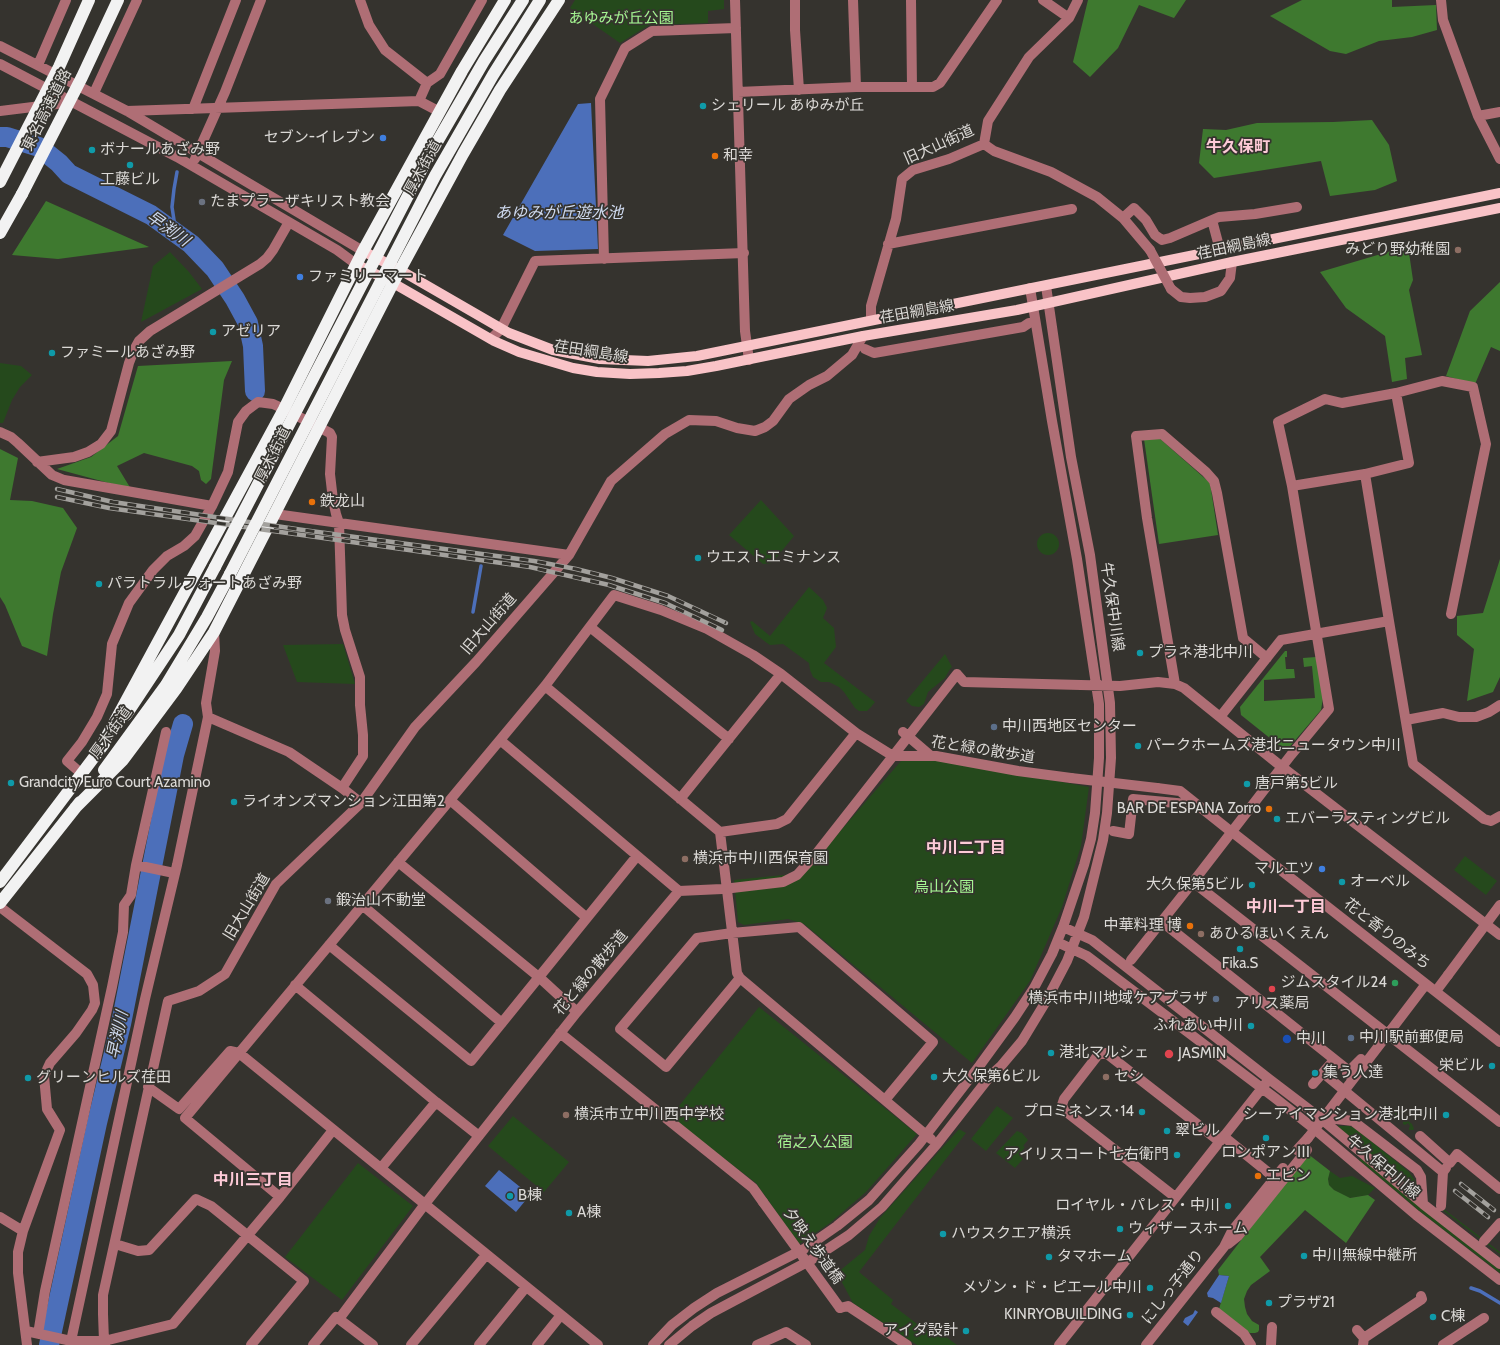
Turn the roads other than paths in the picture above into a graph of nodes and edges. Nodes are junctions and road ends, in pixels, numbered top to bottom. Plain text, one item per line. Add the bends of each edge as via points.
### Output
1 (66, 0) edge
2 (89, 0) edge
3 (118, 0) edge
4 (137, 0) edge
5 (236, 0) edge
6 (261, 0) edge
7 (360, 0) edge
8 (482, 0) edge
9 (505, 0) edge
10 (523, 0) edge
11 (540, 0) edge
12 (559, 0) edge
13 (735, 0) edge
14 (795, 0) edge
15 (853, 0) edge
16 (910, 0) edge
17 (997, 0) edge
18 (1043, 0) edge
19 (1078, 0) edge
20 (1441, 0) edge
21 (1069, 18) junction
22 (736, 28) junction
23 (0, 46) edge
24 (0, 64) edge
25 (38, 65) junction
26 (427, 83) junction
27 (856, 87) junction
28 (912, 87) junction
29 (799, 90) junction
30 (738, 92) junction
31 (94, 93) junction
32 (419, 101) junction
33 (72, 102) junction
34 (218, 107) junction
35 (193, 108) junction
36 (0, 111) edge
37 (127, 111) junction
38 (440, 112) junction
39 (1500, 112) edge
40 (1478, 116) junction
41 (984, 144) junction
42 (198, 153) junction
43 (1500, 159) edge
44 (192, 166) junction
45 (0, 182) edge
46 (1500, 193) edge
47 (1297, 207) dead end
48 (1500, 208) edge
49 (1072, 209) dead end
50 (1123, 218) junction
51 (1212, 220) junction
52 (289, 222) junction
53 (0, 233) edge
54 (888, 244) junction
55 (1220, 250) junction
56 (363, 251) junction
57 (744, 253) junction
58 (604, 259) junction
59 (1232, 262) junction
60 (356, 264) junction
61 (400, 270) junction
62 (394, 283) junction
63 (1046, 286) junction
64 (1030, 288) junction
65 (1049, 304) junction
66 (1032, 307) junction
67 (871, 320) junction
68 (1029, 323) dead end
69 (501, 329) junction
70 (863, 336) junction
71 (491, 339) junction
72 (747, 345) junction
73 (865, 349) dead end
74 (600, 359) junction
75 (749, 360) junction
76 (597, 372) junction
77 (1396, 393) junction
78 (284, 409) junction
79 (320, 427) junction
80 (0, 432) edge
81 (37, 462) junction
82 (1365, 474) junction
83 (1292, 486) junction
84 (212, 506) junction
85 (275, 514) junction
86 (339, 523) junction
87 (569, 555) junction
88 (1451, 614) dead end
89 (1389, 621) junction
90 (590, 627) junction
91 (214, 632) junction
92 (1316, 634) junction
93 (1267, 658) junction
94 (781, 674) junction
95 (1175, 684) junction
96 (1096, 685) junction
97 (545, 686) junction
98 (1109, 686) junction
99 (1500, 704) edge
100 (208, 717) junction
101 (1220, 717) junction
102 (1406, 720) junction
103 (166, 732) dead end
104 (856, 734) junction
105 (906, 734) junction
106 (729, 739) junction
107 (500, 740) junction
108 (100, 749) junction
109 (893, 756) junction
110 (931, 756) junction
111 (1282, 767) junction
112 (82, 774) junction
113 (342, 788) junction
114 (1157, 788) joint
115 (680, 799) junction
116 (450, 800) junction
117 (361, 803) junction
118 (1198, 805) junction
119 (75, 808) junction
120 (1500, 816) edge
121 (1113, 831) dead end
122 (720, 832) junction
123 (637, 856) junction
124 (398, 862) junction
125 (139, 866) junction
126 (172, 873) junction
127 (0, 882) edge
128 (1193, 882) junction
129 (732, 888) dead end
130 (722, 889) dead end
131 (679, 891) junction
132 (0, 903) edge
133 (362, 905) junction
134 (1500, 905) edge
135 (0, 907) edge
136 (587, 918) junction
137 (1161, 921) junction
138 (1063, 927) junction
139 (1079, 932) junction
140 (732, 933) junction
141 (1500, 935) edge
142 (1057, 942) junction
143 (328, 945) junction
144 (1073, 948) junction
145 (1131, 960) dead end
146 (740, 978) junction
147 (541, 980) junction
148 (295, 985) junction
149 (1431, 988) junction
150 (578, 1012) junction
151 (502, 1023) junction
152 (560, 1033) junction
153 (1500, 1042) edge
154 (239, 1053) junction
155 (1331, 1057) junction
156 (1361, 1059) dead end
157 (1323, 1073) junction
158 (1269, 1079) junction
159 (1314, 1084) dead end
160 (148, 1088) junction
161 (1262, 1088) junction
162 (885, 1100) junction
163 (436, 1102) junction
164 (1319, 1117) junction
165 (1500, 1122) edge
166 (333, 1130) junction
167 (926, 1134) junction
168 (479, 1136) junction
169 (1420, 1136) dead end
170 (1221, 1139) junction
171 (937, 1144) junction
172 (1450, 1163) junction
173 (381, 1168) junction
174 (1283, 1168) dead end
175 (1443, 1172) junction
176 (1275, 1178) junction
177 (1500, 1189) edge
178 (280, 1197) junction
179 (1175, 1197) junction
180 (763, 1202) joint
181 (425, 1204) junction
182 (1423, 1204) junction
183 (1441, 1206) dead end
184 (0, 1217) edge
185 (1500, 1223) edge
186 (23, 1232) junction
187 (247, 1234) junction
188 (1484, 1241) dead end
189 (115, 1244) junction
190 (1224, 1247) junction
191 (486, 1255) junction
192 (1500, 1264) edge
193 (1500, 1280) edge
194 (526, 1287) junction
195 (1421, 1296) dead end
196 (1216, 1312) dead end
197 (561, 1315) junction
198 (1484, 1318) dead end
199 (339, 1319) junction
200 (1272, 1327) dead end
201 (1358, 1330) dead end
202 (26, 1331) junction
203 (38, 1331) junction
204 (71, 1341) junction
205 (1364, 1342) edge
206 (104, 1343) edge
207 (592, 1343) edge
208 (27, 1345) edge
209 (251, 1345) edge
210 (313, 1345) edge
211 (373, 1345) edge
212 (410, 1345) edge
213 (479, 1345) edge
214 (537, 1345) edge
215 (653, 1345) edge
216 (669, 1345) edge
217 (758, 1345) edge
218 (806, 1345) edge
219 (907, 1345) edge
220 (1059, 1345) edge
221 (1146, 1345) edge
222 (1251, 1345) edge
223 (1271, 1345) edge
224 (1443, 1345) edge

1 - 25 street
2 - 45 highway, 東名高速道路, bridge via 59,66
3 - 53 highway, 東名高速道路, bridge via 82,77
4 - 31 street
5 - 35 street
6 - 34 street
7 - 26 street via 369,25 385,50
8 - 26 street via 440,74
9 - 38 highway
10 - 108 highway, 厚木街道, bridge via 426,161 179,635 137,700
11 - 119 highway, 厚木街道, bridge via 493,75 436,176 207,617 166,685
12 - 61 highway via 481,122
13 - 22 street
14 - 29 street
15 - 27 street
16 - 28 street
17 - 28 street via 940,83 933,87
18 - 21 street
19 - 21 street, 旧大山街道
20 - 40 street via 1443,20
21 - 41 street, 旧大山街道 via 1029,57 988,122
22 - 30 street
22 - 58 street via 652,31 625,48 600,99
23 - 25 street
24 - 33 street
25 - 31 street
26 - 32 street
27 - 28 street
27 - 29 street
29 - 30 street
30 - 57 street
31 - 37 street
32 - 34 street
32 - 38 street
33 - 36 street
33 - 44 street
34 - 35 street
34 - 42 street
35 - 37 street
37 - 42 street
38 - 56 highway
39 - 40 street
40 - 43 street
41 - 50 street via 994,152 1051,172
41 - 54 street, 旧大山街道 via 949,159 913,170 902,179 896,219
42 - 44 street
42 - 56 street
44 - 52 street
46 - 55 main road, 荏田綱島線
47 - 51 street
48 - 59 main road, 荏田綱島線
49 - 54 street
50 - 51 street via 1134,208 1162,240
50 - 59 street, bridge via 1150,250 1171,289 1180,297 1205,297 1221,291 1230,278
51 - 55 street
52 - 60 street
52 - 81 street via 267,258 260,264 139,341 129,363 111,431 101,444 74,457
54 - 67 street, 旧大山街道 via 871,306
55 - 63 main road, 荏田綱島線
56 - 60 highway
56 - 61 main road, 荏田綱島線
57 - 58 street
57 - 72 street
58 - 69 street via 535,261
59 - 65 main road, 荏田綱島線
60 - 62 main road, 荏田綱島線
60 - 78 highway
61 - 62 highway
61 - 69 main road, 荏田綱島線
62 - 71 main road, 荏田綱島線
62 - 79 highway
63 - 64 main road, 荏田綱島線
63 - 65 street, 牛久保中川線
64 - 66 street, 牛久保中川線
64 - 67 main road, 荏田綱島線
65 - 66 main road, 荏田綱島線
65 - 98 street, 牛久保中川線 via 1071,457 1090,555
66 - 70 main road, 荏田綱島線
66 - 96 street, 牛久保中川線 via 1077,559
67 - 72 main road, 荏田綱島線
68 - 73 street via 1023,327 874,353
69 - 71 street
69 - 74 main road, 荏田綱島線 via 552,350
70 - 75 main road, 荏田綱島線
70 - 87 street, 旧大山街道 via 852,354 827,376 809,384 789,399 765,428 755,431 716,421 689,420 665,434 611,481
71 - 76 main road, 荏田綱島線 via 546,361
72 - 74 main road, 荏田綱島線 via 697,356 648,361
72 - 75 street
74 - 76 street
75 - 76 main road, 荏田綱島線 via 687,371 630,374
77 - 82 street via 1409,463
77 - 83 street via 1342,403 1325,399 1278,422
77 - 88 street via 1442,381 1473,387 1486,444
78 - 79 street
78 - 84 street via 258,402 246,411 238,422 228,472
78 - 108 highway
79 - 85 highway
79 - 86 street via 332,437 330,474
80 - 81 street via 11,437
81 - 84 street via 52,476 64,480
82 - 83 street
82 - 89 street
83 - 92 street
84 - 112 street via 195,536 167,556 153,570 129,603 112,644 107,694 97,717 67,761
85 - 86 street
85 - 91 highway
86 - 87 street
86 - 113 street via 342,615 360,677 364,756
87 - 117 street, 旧大山街道 via 476,662 415,727
89 - 92 street
89 - 102 street
90 - 94 street via 614,595 662,610 707,629
90 - 97 street
90 - 106 street
91 - 100 street via 215,651 206,703
91 - 119 highway via 176,689 123,760
92 - 93 street via 1282,640
92 - 111 street via 1329,709
93 - 95 street via 1243,638 1214,481 1162,434 1136,436
93 - 101 street
94 - 104 street
94 - 106 street
95 - 98 street via 1158,682
95 - 101 street via 1184,688
96 - 98 street
96 - 105 street via 964,682 957,674
96 - 138 street, 牛久保中川線 via 1100,730 1095,813 1084,865
97 - 107 street
97 - 115 street
98 - 139 street, 牛久保中川線 via 1112,744 1107,813 1095,874
99 - 102 street via 1476,717 1459,717 1443,713
100 - 113 street via 289,752
100 - 126 street via 185,828
101 - 111 street
102 - 120 street via 1413,764 1484,819 1491,821
103 - 125 street
104 - 109 street
104 - 122 street via 787,819 777,824
105 - 109 street
105 - 110 street
106 - 115 street
107 - 116 street
107 - 123 street
108 - 112 highway, 厚木街道
109 - 110 street, 花と緑の散歩道
109 - 129 street via 797,875 783,882
110 - 114 street, 花と緑の散歩道, bridge via 1018,771
111 - 128 street
111 - 141 street
112 - 127 highway, 厚木街道
113 - 117 street
114 - 118 street, 花と香りのみち via 1180,791
115 - 122 street
116 - 124 street
116 - 136 street
117 - 160 street, 旧大山街道 via 276,884 225,974 199,991 168,1001
118 - 121 street via 1133,799 1129,834
118 - 149 street, 花と香りのみち
119 - 132 highway, 厚木街道
122 - 140 street
123 - 131 street
123 - 136 street
124 - 133 street
124 - 147 street
125 - 126 street
125 - 203 street via 131,895 124,905 123,932 112,987
126 - 204 street
128 - 137 street
128 - 165 street
130 - 131 street
131 - 150 street, 花と緑の散歩道
133 - 143 street
133 - 151 street
134 - 149 street, bridge via 1444,976
135 - 186 street via 87,974 93,985 95,1003 76,1033 50,1063 44,1076 47,1109 60,1130
136 - 147 street
137 - 145 street
137 - 155 street
138 - 139 street, 牛久保中川線
138 - 142 street, 牛久保中川線
139 - 144 street, 牛久保中川線
139 - 158 street, 牛久保中川線
140 - 146 street via 737,973
140 - 146 street via 697,938 620,1029 666,1067
140 - 162 street via 800,927 933,1042
142 - 144 street, 牛久保中川線
142 - 167 street via 1034,988 1015,1017
143 - 148 street
143 - 151 street via 471,1061
144 - 161 street, 牛久保中川線
144 - 171 street via 1022,1041 990,1076
146 - 162 street
147 - 150 street
147 - 151 street
148 - 154 street
148 - 163 street
149 - 153 street, 花と香りのみち
149 - 190 street, bridge via 1415,999 1238,1236
150 - 152 street, 花と緑の散歩道
152 - 168 street
152 - 180 street, 花と緑の散歩道 via 753,1188
154 - 160 street via 230,1052 179,1109
154 - 166 street
154 - 178 street via 185,1118
155 - 156 street via 1350,1074
155 - 157 street
157 - 159 street
157 - 175 street
158 - 161 street
158 - 164 street, 牛久保中川線
160 - 189 street via 132,1147
161 - 170 street
161 - 193 street, 牛久保中川線 via 1416,1215
162 - 167 street
163 - 168 street
163 - 173 street
164 - 182 street, 牛久保中川線
164 - 182 street via 1353,1121 1417,1170 1421,1178
166 - 173 street
166 - 178 street
167 - 171 street
167 - 215 street via 869,1200 838,1226 804,1250 717,1293 672,1325
168 - 181 street
169 - 172 street
170 - 176 street
170 - 179 street
170 - 179 street via 1106,1053 1098,1055 1064,1099 1064,1110
171 - 216 street via 882,1207 849,1235 811,1260 711,1313
172 - 175 street
172 - 177 street via 1457,1154
173 - 181 street
174 - 176 street
175 - 183 street
176 - 190 street via 1232,1231
178 - 187 street
179 - 220 street
180 - 219 street, 夕映え歩道橋, bridge via 840,1308 848,1306
181 - 191 street
181 - 199 street
182 - 192 street, 牛久保中川線
184 - 186 street
185 - 188 street
186 - 202 street via 18,1252 18,1274
187 - 189 street via 211,1206 196,1199 149,1250 138,1251
187 - 206 street via 173,1324
187 - 209 street via 304,1281
189 - 206 street via 103,1295
190 - 221 street, にしっ子通り
191 - 194 street
191 - 212 street
194 - 197 street
194 - 213 street
195 - 205 street via 1422,1299
196 - 222 street via 1244,1334
197 - 207 street
197 - 214 street
198 - 224 street
199 - 210 street via 336,1317
199 - 211 street
200 - 223 street
201 - 205 street
202 - 203 street
202 - 208 street
203 - 204 street
204 - 206 street
217 - 218 street via 786,1332

